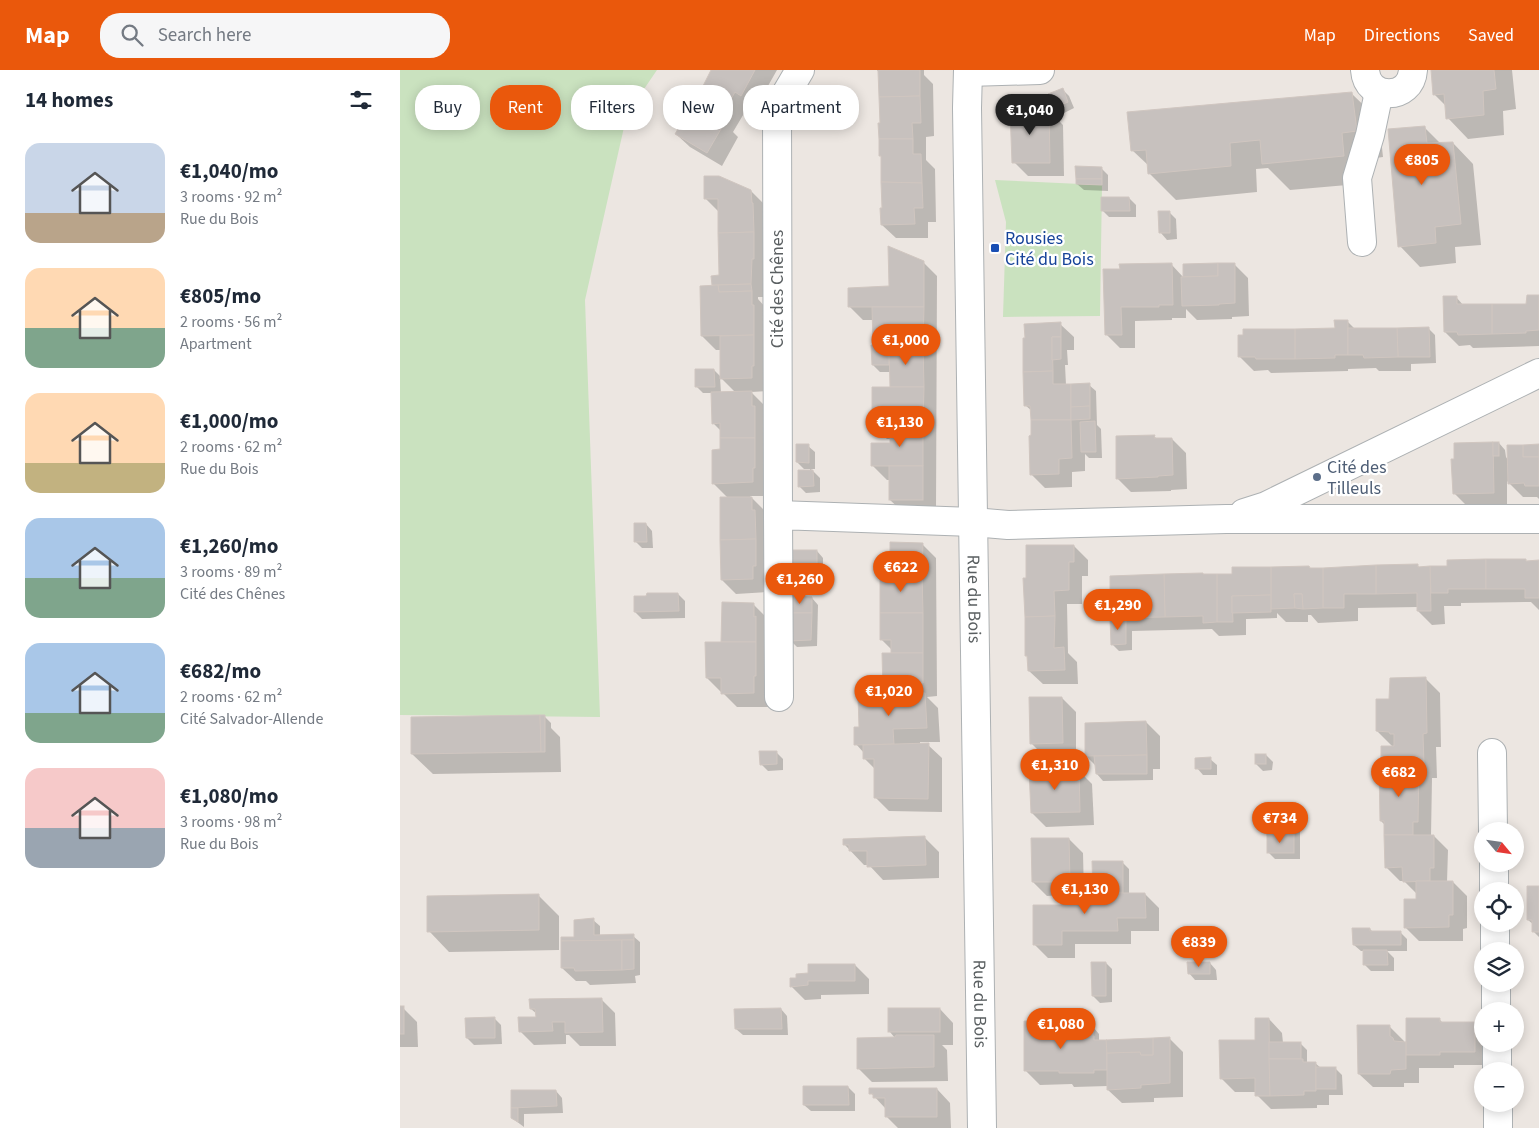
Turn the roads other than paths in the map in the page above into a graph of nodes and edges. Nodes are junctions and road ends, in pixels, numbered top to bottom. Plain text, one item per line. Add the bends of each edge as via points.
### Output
1 (800, 70) edge
2 (1040, 70) edge
3 (1413, 70) edge
4 (968, 71) edge
5 (1372, 81) edge
6 (1362, 242) dead end
7 (1539, 373) edge
8 (778, 515) junction
9 (1226, 519) junction
10 (1539, 519) edge
11 (973, 522) junction
12 (779, 697) dead end
13 (1492, 753) dead end
14 (1493, 822) edge
15 (1498, 1112) edge
16 (982, 1128) edge
17 (1498, 1128) edge

1 - 8 street, Cité des Chênes via 777,109
2 - 4 street
3 - 5 street via 1409,83 1396,93 1388,94
4 - 11 street, Rue du Bois
5 - 6 street via 1370,135 1357,178
7 - 9 street via 1266,506
8 - 11 street
8 - 12 street, Cité des Chênes
9 - 10 street
9 - 11 street via 1008,525
11 - 16 street, Rue du Bois
13 - 14 street
15 - 17 street

